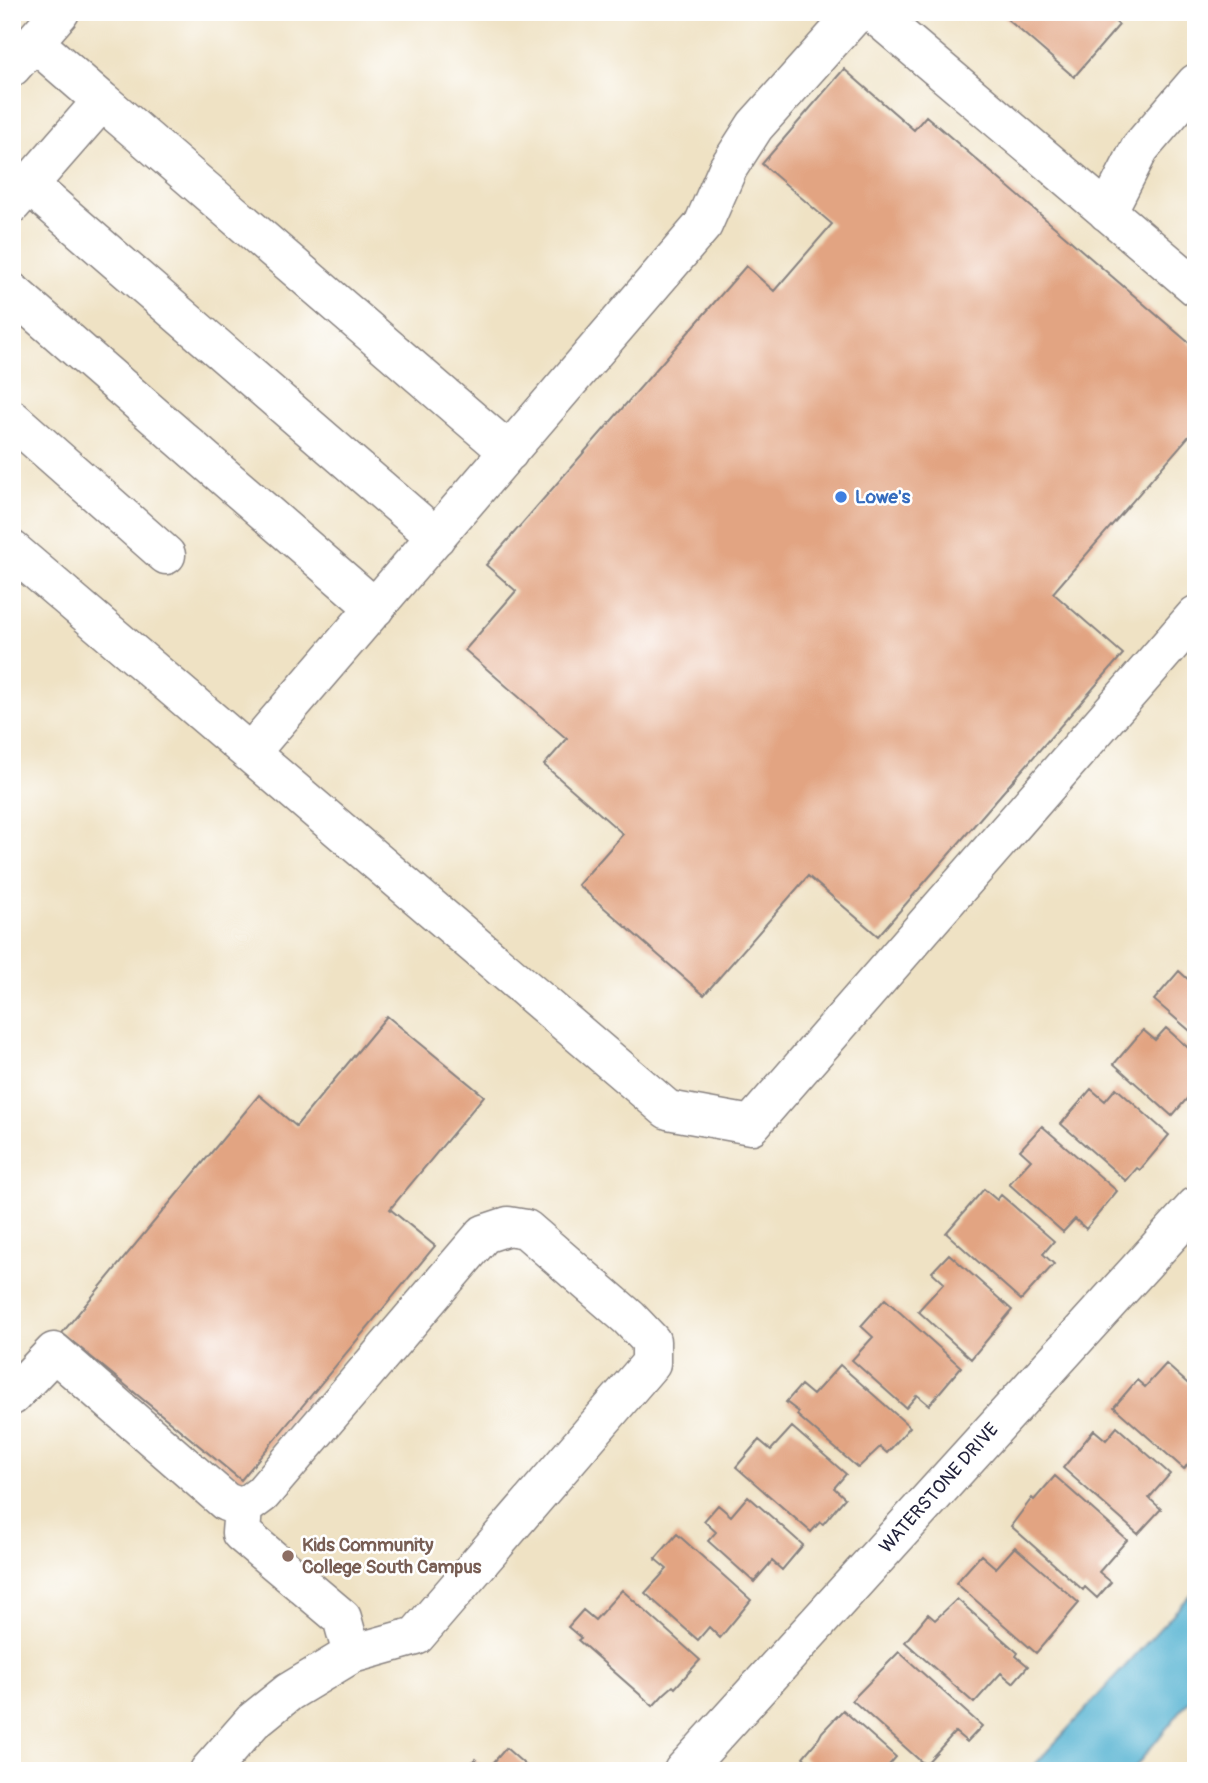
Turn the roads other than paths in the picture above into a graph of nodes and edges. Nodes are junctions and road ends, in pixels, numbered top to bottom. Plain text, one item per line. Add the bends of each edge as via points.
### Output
1 (60, 12) edge
2 (857, 12) edge
3 (872, 12) edge
4 (23, 55) edge
5 (1196, 83) edge
6 (102, 101) junction
7 (20, 195) edge
8 (1107, 212) junction
9 (1196, 287) edge
10 (12, 292) edge
11 (12, 419) edge
12 (509, 452) junction
13 (436, 537) junction
14 (12, 550) edge
15 (166, 555) dead end
16 (375, 608) junction
17 (1196, 615) edge
18 (250, 753) junction
19 (1196, 1206) edge
20 (12, 1396) edge
21 (243, 1508) junction
22 (352, 1654) junction
23 (209, 1771) edge
24 (683, 1771) edge

1 - 4 street
2 - 12 street via 755,126 728,168 703,225
3 - 8 street
4 - 6 street
5 - 8 street via 1140,148
6 - 7 street
6 - 12 street
7 - 13 street
8 - 9 street
10 - 16 street
11 - 15 street
12 - 13 street
13 - 16 street
14 - 18 street
16 - 18 street
17 - 18 street via 751,1125 668,1110
19 - 24 street, WATERSTONE DRIVE
20 - 21 street via 54,1352 226,1502
21 - 22 street via 241,1533 342,1618
21 - 22 street via 262,1494 484,1234 508,1226 526,1229 651,1341 651,1363 416,1636
22 - 23 street via 289,1692 253,1721

